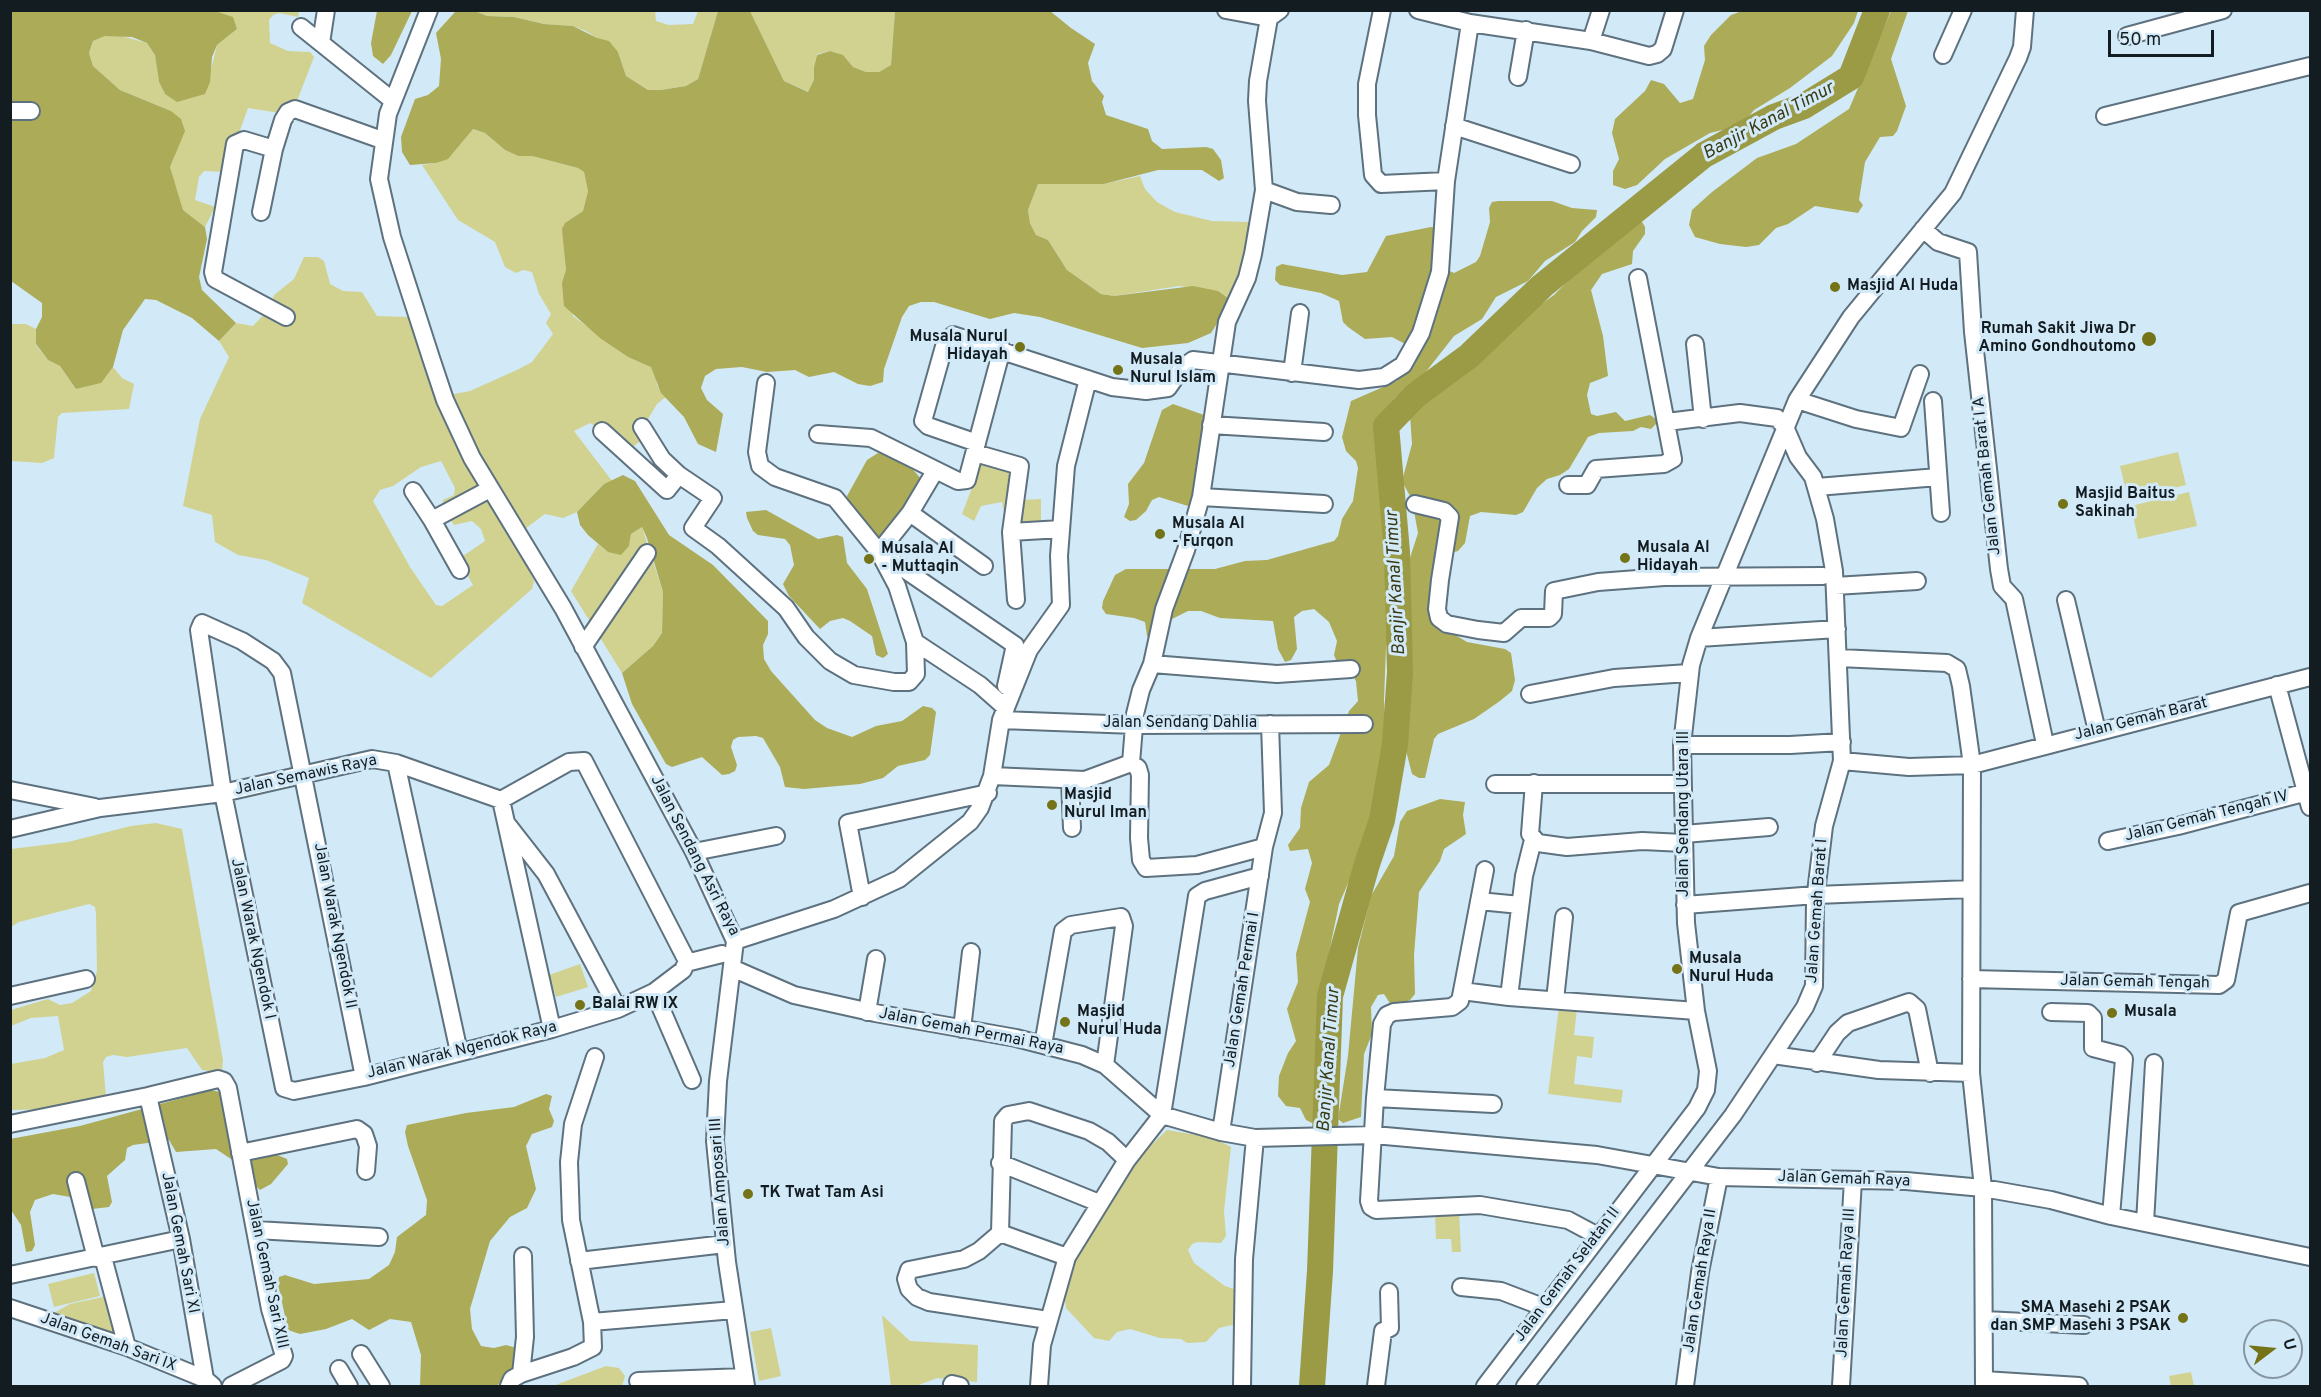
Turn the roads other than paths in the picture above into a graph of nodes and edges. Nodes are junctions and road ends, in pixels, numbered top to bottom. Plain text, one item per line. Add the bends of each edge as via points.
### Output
1 (326, 10) edge
2 (429, 10) edge
3 (1226, 10) edge
4 (1382, 10) edge
5 (1418, 10) edge
6 (1601, 10) edge
7 (1675, 10) edge
8 (1963, 10) edge
9 (2223, 10) edge
10 (2023, 11) edge
11 (1275, 14) edge
12 (1470, 23) junction
13 (301, 27) dead end
14 (1526, 30) junction
15 (2127, 36) dead end
16 (1591, 41) junction
17 (321, 42) junction
18 (1943, 55) dead end
19 (2310, 66) edge
20 (1518, 77) dead end
21 (392, 100) junction
22 (10, 111) edge
23 (32, 111) dead end
24 (2105, 116) dead end
25 (1454, 126) junction
26 (382, 140) junction
27 (274, 149) junction
28 (1571, 164) dead end
29 (1446, 181) junction
30 (1264, 190) junction
31 (1331, 204) dead end
32 (261, 212) dead end
33 (1923, 229) junction
34 (1638, 278) dead end
35 (1300, 313) dead end
36 (286, 317) dead end
37 (1695, 344) dead end
38 (1002, 349) junction
39 (1221, 363) junction
40 (1292, 373) junction
41 (1920, 374) dead end
42 (1088, 379) junction
43 (766, 383) dead end
44 (1797, 400) junction
45 (1933, 400) dead end
46 (1703, 419) junction
47 (1667, 422) junction
48 (1211, 424) junction
49 (642, 427) dead end
50 (1785, 427) junction
51 (602, 431) dead end
52 (1324, 432) dead end
53 (818, 434) dead end
54 (976, 448) junction
55 (662, 459) junction
56 (935, 471) junction
57 (648, 473) junction
58 (679, 475) junction
59 (1938, 477) junction
60 (1568, 485) dead end
61 (1817, 487) junction
62 (490, 489) junction
63 (413, 491) dead end
64 (1201, 497) junction
65 (1324, 504) dead end
66 (1415, 504) dead end
67 (910, 513) junction
68 (1941, 513) dead end
69 (432, 520) junction
70 (1061, 529) junction
71 (1011, 532) junction
72 (879, 552) junction
73 (647, 553) dead end
74 (984, 566) dead end
75 (460, 570) dead end
76 (1726, 577) junction
77 (1829, 581) junction
78 (1917, 581) dead end
79 (1016, 600) dead end
80 (2066, 600) dead end
81 (1837, 629) junction
82 (1699, 638) junction
83 (242, 641) joint
84 (915, 642) junction
85 (584, 647) junction
86 (1839, 658) junction
87 (1152, 664) junction
88 (1351, 669) dead end
89 (1689, 673) junction
90 (2310, 677) edge
91 (2277, 685) junction
92 (1530, 694) dead end
93 (1003, 711) junction
94 (1270, 724) junction
95 (1365, 724) dead end
96 (1135, 725) junction
97 (2097, 731) junction
98 (1842, 742) junction
99 (2045, 744) junction
100 (1682, 745) junction
101 (1842, 761) junction
102 (396, 763) junction
103 (1131, 764) junction
104 (1972, 765) junction
105 (304, 775) junction
106 (992, 776) junction
107 (1070, 780) junction
108 (1534, 783) junction
109 (1495, 784) dead end
110 (1682, 784) junction
111 (10, 790) edge
112 (988, 793) junction
113 (223, 794) junction
114 (501, 800) junction
115 (2308, 800) edge
116 (100, 808) junction
117 (507, 824) junction
118 (1769, 827) dead end
119 (1072, 828) dead end
120 (10, 829) edge
121 (776, 836) dead end
122 (1684, 838) junction
123 (1533, 840) junction
124 (2108, 841) dead end
125 (1264, 847) junction
126 (694, 852) junction
127 (1485, 870) dead end
128 (1260, 876) junction
129 (1971, 889) junction
130 (2310, 893) edge
131 (1816, 895) junction
132 (862, 897) junction
133 (1479, 901) junction
134 (1520, 905) junction
135 (1685, 905) junction
136 (1564, 917) dead end
137 (735, 941) junction
138 (971, 952) dead end
139 (685, 957) junction
140 (876, 959) dead end
141 (727, 961) junction
142 (86, 978) dead end
143 (1971, 979) junction
144 (1462, 991) junction
145 (654, 992) junction
146 (10, 996) edge
147 (1509, 997) junction
148 (1555, 1000) junction
149 (618, 1009) junction
150 (867, 1011) junction
151 (1696, 1011) junction
152 (2051, 1012) dead end
153 (552, 1029) junction
154 (962, 1029) junction
155 (1043, 1045) junction
156 (459, 1052) junction
157 (1773, 1055) junction
158 (595, 1057) dead end
159 (1817, 1063) junction
160 (2154, 1063) dead end
161 (1105, 1065) junction
162 (1930, 1072) junction
163 (1971, 1073) junction
164 (364, 1077) junction
165 (692, 1080) dead end
166 (282, 1085) joint
167 (148, 1096) junction
168 (1375, 1098) junction
169 (1493, 1104) dead end
170 (1162, 1116) junction
171 (10, 1124) edge
172 (1221, 1132) junction
173 (1374, 1135) junction
174 (1254, 1138) junction
175 (241, 1160) junction
176 (1127, 1160) junction
177 (1000, 1163) junction
178 (1653, 1165) junction
179 (366, 1171) dead end
180 (1689, 1171) junction
181 (1719, 1177) junction
182 (1853, 1180) junction
183 (76, 1181) dead end
184 (1983, 1188) junction
185 (1100, 1203) junction
186 (2111, 1216) junction
187 (2145, 1223) junction
188 (256, 1230) junction
189 (1000, 1233) junction
190 (1598, 1236) junction
191 (380, 1237) dead end
192 (180, 1239) junction
193 (725, 1244) junction
194 (523, 1256) dead end
195 (1067, 1257) junction
196 (2310, 1257) edge
197 (100, 1258) junction
198 (579, 1261) junction
199 (10, 1275) edge
200 (1461, 1287) dead end
201 (1389, 1292) dead end
202 (1543, 1307) junction
203 (10, 1308) edge
204 (734, 1310) junction
205 (1048, 1320) junction
206 (1985, 1320) junction
207 (592, 1322) junction
208 (2084, 1325) dead end
209 (127, 1347) junction
210 (361, 1354) dead end
211 (339, 1369) dead end
212 (521, 1374) junction
213 (638, 1381) dead end
214 (745, 1382) edge
215 (209, 1383) edge
216 (1984, 1383) edge
217 (231, 1386) edge
218 (349, 1386) edge
219 (381, 1386) edge
220 (509, 1386) edge
221 (1039, 1386) edge
222 (1242, 1386) edge
223 (1376, 1386) edge
224 (1485, 1386) edge
225 (1525, 1386) edge
226 (1685, 1386) edge
227 (1841, 1386) edge
228 (2079, 1386) edge

1 - 17 street
2 - 21 street, Jalan Sendang Asri Raya
3 - 11 street
4 - 29 street via 1367,84 1373,175 1381,184
5 - 12 street
6 - 16 street
7 - 16 street via 1663,49 1657,54 1644,55
8 - 18 street
9 - 15 street
10 - 33 street, Jalan Sendang Utara III via 2022,47 1986,129 1953,192
11 - 30 street via 1257,101
12 - 14 street
12 - 25 street
13 - 17 street
14 - 16 street
14 - 20 street
17 - 21 street
19 - 24 street
21 - 26 street, Jalan Sendang Asri Raya
22 - 23 street
25 - 28 street
25 - 29 street
26 - 27 street via 295,110 288,112
26 - 62 street, Jalan Sendang Asri Raya via 379,179 392,237 445,400
27 - 32 street
27 - 36 street via 244,140 235,144 212,265 215,279
29 - 40 street via 1440,272 1411,354 1403,365 1383,377 1366,380
30 - 31 street via 1297,202
30 - 39 street via 1251,267 1227,322
33 - 44 street, Jalan Sendang Utara III via 1851,317
33 - 99 street, Jalan Gemah Barat I A via 1938,242 1968,252 1999,569 2002,586 2014,599
34 - 47 street
35 - 40 street
37 - 46 street
38 - 42 street
38 - 54 street
38 - 54 street via 958,334 950,336 923,421
39 - 40 street
39 - 42 street via 1189,361 1168,388 1158,391 1112,387
39 - 48 street
41 - 44 street via 1901,428
42 - 70 street, Jalan Sendang Asri Raya via 1066,466
43 - 72 street via 757,452 760,466 775,477 835,498
44 - 50 street, Jalan Sendang Utara III
45 - 59 street
46 - 47 street
46 - 50 street via 1760,414 1777,418
47 - 60 street via 1674,456 1670,463 1596,469 1587,485
48 - 52 street
48 - 64 street
49 - 55 street
50 - 61 street, Jalan Gemah Barat I
50 - 76 street, Jalan Sendang Utara III
51 - 57 street
53 - 56 street via 871,438
54 - 56 street via 970,477 958,481
54 - 71 street via 1020,466
55 - 57 street
55 - 58 street
56 - 67 street
57 - 58 street via 667,490
58 - 84 street via 713,498 693,528 786,608 806,637 837,666 854,675 909,682 916,674
59 - 61 street
59 - 68 street
61 - 77 street, Jalan Gemah Barat I via 1825,519
62 - 69 street
62 - 85 street, Jalan Sendang Asri Raya
63 - 69 street
64 - 65 street
64 - 87 street via 1159,623
66 - 76 street via 1444,511 1450,517 1437,609 1439,618 1447,624 1504,633 1521,618 1551,617 1552,593 1556,590 1628,579
67 - 72 street
67 - 74 street
69 - 75 street
70 - 71 street
70 - 93 street, Jalan Sendang Asri Raya via 1061,605 1029,650
71 - 79 street
72 - 84 street via 897,585
72 - 93 street via 1015,645
73 - 85 street
76 - 77 street
76 - 82 street, Jalan Sendang Utara III
77 - 78 street
77 - 81 street, Jalan Gemah Barat I
80 - 97 street
81 - 82 street
81 - 86 street, Jalan Gemah Barat I
82 - 89 street, Jalan Sendang Utara III
83 - 105 street, Jalan Warak Ngendok II via 273,661 282,673
83 - 113 street, Jalan Warak Ngendok I via 206,623 199,627
84 - 93 street via 980,686
85 - 126 street, Jalan Sendang Asri Raya
86 - 98 street, Jalan Gemah Barat I
86 - 104 street via 1953,666 1961,686
87 - 88 street via 1277,674
87 - 96 street via 1141,690
89 - 92 street via 1614,678
89 - 100 street, Jalan Sendang Utara III
90 - 91 street, Jalan Gemah Barat
91 - 97 street, Jalan Gemah Barat
91 - 115 street
93 - 96 street, Jalan Sendang Dahlia
93 - 106 street, Jalan Sendang Asri Raya
94 - 95 street
94 - 96 street, Jalan Sendang Dahlia
94 - 125 street, Jalan Sendang Dahlia via 1274,797
96 - 103 street
97 - 99 street, Jalan Gemah Barat
98 - 100 street
98 - 101 street, Jalan Gemah Barat I
99 - 104 street, Jalan Gemah Barat
100 - 110 street, Jalan Sendang Utara III
101 - 104 street, Jalan Gemah Barat
101 - 131 street, Jalan Gemah Barat I via 1824,826
102 - 105 street, Jalan Semawis Raya via 372,759
102 - 114 street
102 - 156 street, Jalan Semawis Raya
103 - 107 street via 1094,778
103 - 125 street via 1140,774 1139,838 1141,861 1146,868 1184,867
104 - 129 street
105 - 113 street, Jalan Semawis Raya
105 - 164 street, Jalan Warak Ngendok II
106 - 107 street
106 - 112 street, Jalan Sendang Asri Raya
107 - 119 street
108 - 109 street
108 - 110 street
108 - 123 street via 1530,834
110 - 122 street, Jalan Sendang Utara III
111 - 116 street, Jalan Semawis Raya
112 - 132 street, Jalan Sendang Asri Raya via 970,822 923,862
112 - 132 street via 849,823
113 - 116 street, Jalan Semawis Raya
113 - 166 street, Jalan Warak Ngendok I
114 - 117 street
114 - 139 street via 569,762 580,760 588,764
115 - 124 street, Jalan Gemah Tengah IV
116 - 120 street, Jalan Semawis Raya
117 - 149 street via 546,874
117 - 153 street
118 - 122 street
121 - 126 street
122 - 123 street via 1567,847 1547,846
122 - 135 street, Jalan Sendang Utara III
123 - 134 street
125 - 128 street, Jalan Gemah Permai I
126 - 137 street, Jalan Sendang Asri Raya
127 - 133 street
128 - 170 street via 1197,896
128 - 172 street, Jalan Gemah Permai I
129 - 131 street
129 - 143 street
130 - 143 street, Jalan Gemah Tengah via 2239,913 2226,980 2219,985
131 - 135 street
131 - 157 street, Jalan Gemah Barat I via 1814,986
132 - 137 street, Jalan Sendang Asri Raya
133 - 134 street
133 - 144 street
134 - 147 street
135 - 151 street, Jalan Sendang Utara III
136 - 148 street
137 - 141 street, Jalan Amposari III
138 - 154 street
139 - 141 street
139 - 145 street, Jalan Warak Ngendok Raya via 683,970
140 - 150 street
141 - 150 street, Jalan Gemah Permai Raya via 794,995
141 - 193 street, Jalan Amposari III via 715,1119
142 - 146 street
143 - 163 street
144 - 147 street
144 - 168 street via 1456,1006 1387,1015 1382,1024
145 - 149 street, Jalan Warak Ngendok Raya
145 - 165 street
147 - 148 street
148 - 151 street
149 - 153 street, Jalan Warak Ngendok Raya
150 - 154 street, Jalan Gemah Permai Raya
151 - 178 street, Jalan Sendang Utara III via 1708,1071 1706,1090 1697,1108
152 - 186 street via 2088,1013 2093,1022 2093,1048 2124,1059
153 - 156 street, Jalan Warak Ngendok Raya
154 - 155 street, Jalan Gemah Permai Raya
155 - 161 street, Jalan Gemah Permai Raya
155 - 161 street via 1063,931 1071,925 1123,918
156 - 164 street, Jalan Warak Ngendok Raya
157 - 159 street
157 - 180 street, Jalan Gemah Barat I
158 - 198 street via 570,1142 572,1220
159 - 162 street
159 - 162 street via 1837,1032 1848,1023 1909,1002 1917,1009
160 - 187 street
161 - 170 street, Jalan Gemah Permai Raya
162 - 163 street
163 - 184 street
164 - 166 street, Jalan Warak Ngendok Raya via 294,1091
167 - 171 street
167 - 175 street, Jalan Gemah Sari XIII via 218,1079 224,1081
167 - 192 street, Jalan Gemah Sari XI
168 - 169 street
168 - 173 street
170 - 172 street, Jalan Gemah Permai Raya
170 - 176 street
172 - 174 street, Jalan Gemah Permai Raya
173 - 174 street, Jalan Gemah Permai Raya
173 - 178 street, Jalan Gemah Raya via 1597,1155
173 - 190 street via 1371,1207 1480,1205 1568,1220
174 - 222 street via 1244,1259
175 - 179 street via 357,1129 364,1134 368,1146
175 - 188 street, Jalan Gemah Sari XIII
176 - 177 street via 1089,1131 1029,1111 1014,1112 1003,1121
176 - 185 street
177 - 185 street
177 - 189 street
178 - 180 street, Jalan Gemah Raya
178 - 190 street, Jalan Gemah Selatan II
180 - 181 street, Jalan Gemah Raya
180 - 225 street, Jalan Gemah Barat I
181 - 182 street, Jalan Gemah Raya
181 - 226 street, Jalan Gemah Raya II via 1700,1272
182 - 184 street, Jalan Gemah Raya
182 - 227 street, Jalan Gemah Raya III
183 - 197 street
184 - 186 street, Jalan Gemah Raya
184 - 206 street
185 - 195 street
186 - 187 street, Jalan Gemah Raya
187 - 196 street, Jalan Gemah Raya
188 - 191 street
188 - 217 street, Jalan Gemah Sari XIII via 270,1309 284,1356
189 - 195 street
189 - 205 street via 964,1259 907,1272 909,1289 922,1300
190 - 202 street, Jalan Gemah Selatan II
192 - 197 street
192 - 215 street, Jalan Gemah Sari XI
193 - 198 street
193 - 204 street, Jalan Amposari III
194 - 212 street via 525,1337
195 - 205 street
197 - 199 street
197 - 209 street
198 - 207 street
200 - 202 street via 1501,1292
201 - 223 street via 1390,1328 1383,1331
202 - 224 street, Jalan Gemah Selatan II
203 - 209 street, Jalan Gemah Sari IX
204 - 207 street
204 - 214 street, Jalan Amposari III
205 - 221 street
206 - 208 street
206 - 216 street
207 - 212 street via 590,1350
209 - 215 street, Jalan Gemah Sari IX
210 - 219 street
211 - 218 street
212 - 220 street
213 - 214 street
216 - 228 street

